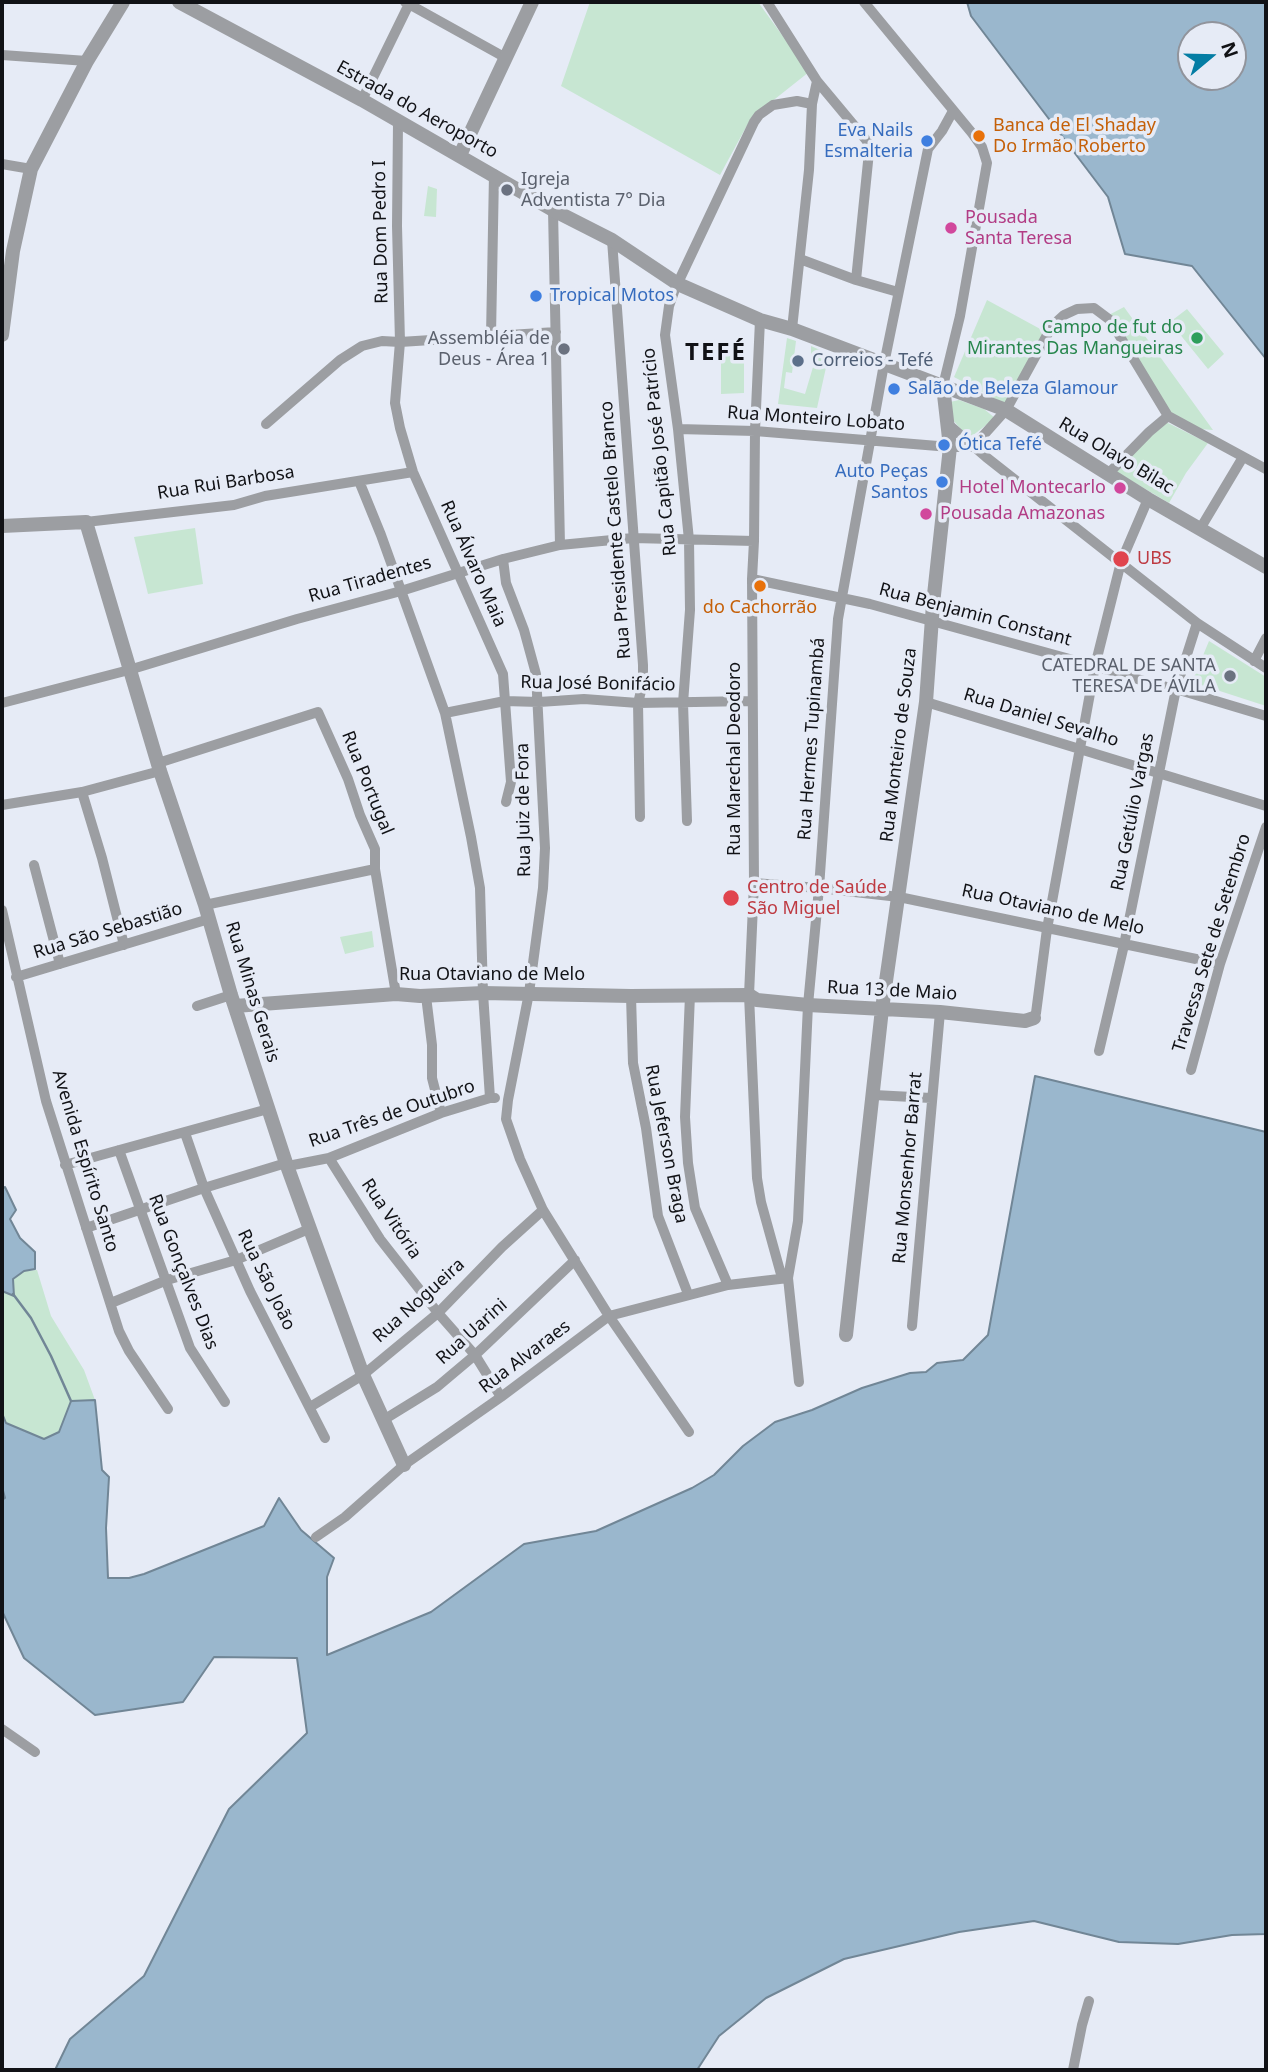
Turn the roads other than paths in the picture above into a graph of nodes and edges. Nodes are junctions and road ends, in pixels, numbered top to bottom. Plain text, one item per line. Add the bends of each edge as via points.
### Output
1 (123, 2) edge
2 (179, 2) edge
3 (408, 2) edge
4 (532, 2) edge
5 (767, 2) edge
6 (864, 2) edge
7 (2, 55) edge
8 (506, 58) junction
9 (87, 61) junction
10 (817, 81) junction
11 (362, 100) junction
12 (813, 104) junction
13 (953, 111) junction
14 (398, 122) junction
15 (460, 155) junction
16 (2, 164) edge
17 (31, 169) junction
18 (494, 174) junction
19 (553, 210) junction
20 (612, 240) junction
21 (800, 259) junction
22 (856, 280) junction
23 (678, 284) junction
24 (898, 292) junction
25 (760, 320) junction
26 (792, 329) junction
27 (556, 332) junction
28 (2, 335) edge
29 (491, 337) junction
30 (400, 342) junction
31 (884, 364) junction
32 (943, 386) junction
33 (1006, 410) junction
34 (1168, 416) junction
35 (266, 424) dead end
36 (949, 425) junction
37 (678, 429) junction
38 (755, 430) junction
39 (870, 440) junction
40 (950, 447) junction
41 (973, 447) junction
42 (1244, 457) junction
43 (1266, 468) edge
44 (413, 472) junction
45 (1108, 474) junction
46 (359, 481) junction
47 (1148, 499) junction
48 (86, 522) junction
49 (2, 526) edge
50 (1200, 529) junction
51 (633, 538) junction
52 (689, 540) junction
53 (754, 541) junction
54 (560, 545) junction
55 (503, 559) junction
56 (1121, 562) junction
57 (1266, 567) edge
58 (457, 573) junction
59 (752, 579) junction
60 (401, 592) junction
61 (843, 598) junction
62 (931, 621) junction
63 (1197, 623) junction
64 (1266, 638) edge
65 (1254, 661) junction
66 (1095, 666) junction
67 (1266, 668) edge
68 (129, 670) junction
69 (1176, 689) junction
70 (505, 701) junction
71 (751, 701) junction
72 (539, 702) junction
73 (926, 702) junction
74 (2, 703) edge
75 (638, 703) junction
76 (683, 703) junction
77 (445, 713) junction
78 (1266, 716) edge
79 (1080, 748) junction
80 (159, 767) junction
81 (1158, 771) junction
82 (82, 792) junction
83 (506, 802) dead end
84 (2, 805) edge
85 (1266, 806) edge
86 (640, 817) dead end
87 (687, 821) dead end
88 (1266, 827) edge
89 (34, 865) dead end
90 (375, 869) junction
91 (754, 883) junction
92 (819, 888) junction
93 (899, 897) junction
94 (2, 910) edge
95 (207, 912) junction
96 (1046, 929) junction
97 (124, 945) junction
98 (1124, 945) junction
99 (60, 964) junction
100 (1220, 964) junction
101 (16, 977) junction
102 (483, 993) junction
103 (529, 993) junction
104 (396, 994) junction
105 (691, 995) junction
106 (749, 995) junction
107 (426, 996) junction
108 (631, 996) junction
109 (233, 1001) junction
110 (808, 1005) junction
111 (197, 1006) dead end
112 (882, 1009) junction
113 (940, 1012) junction
114 (1034, 1018) joint
115 (1099, 1051) dead end
116 (1191, 1069) dead end
117 (874, 1095) junction
118 (491, 1098) junction
119 (931, 1098) junction
120 (508, 1100) junction
121 (268, 1109) junction
122 (441, 1113) junction
123 (185, 1133) junction
124 (118, 1150) junction
125 (330, 1158) junction
126 (287, 1164) junction
127 (65, 1165) junction
128 (204, 1188) junction
129 (139, 1210) junction
130 (544, 1210) junction
131 (86, 1228) junction
132 (309, 1229) junction
133 (236, 1260) junction
134 (575, 1260) junction
135 (785, 1278) junction
136 (167, 1280) junction
137 (728, 1285) junction
138 (688, 1294) junction
139 (111, 1303) junction
140 (438, 1313) junction
141 (609, 1316) junction
142 (912, 1326) dead end
143 (846, 1335) dead end
144 (475, 1355) junction
145 (363, 1375) junction
146 (799, 1382) dead end
147 (501, 1397) junction
148 (225, 1402) dead end
149 (310, 1407) junction
150 (169, 1409) dead end
151 (385, 1419) junction
152 (689, 1432) dead end
153 (325, 1438) dead end
154 (404, 1465) junction
155 (316, 1537) dead end
156 (2, 1729) edge
157 (35, 1752) dead end
158 (1089, 2001) dead end
159 (1073, 2070) edge

1 - 9 street
2 - 11 street, Estrada do Aeroporto
3 - 8 street
3 - 11 street
4 - 8 street
5 - 10 street
6 - 13 street
7 - 9 street
8 - 15 street
9 - 17 street
10 - 12 street
10 - 22 street via 868,146
11 - 14 street, Estrada do Aeroporto
12 - 21 street
12 - 23 street, Rua Capitão José Patrício via 780,103 760,115
13 - 24 street, Rua Hermes Tupinambá via 928,149
13 - 32 street, Rua Monteiro de Souza via 982,147 987,163
14 - 15 street, Estrada do Aeroporto
14 - 30 street, Rua Dom Pedro I
15 - 18 street, Estrada do Aeroporto
16 - 17 street
17 - 28 street via 15,238
18 - 19 street, Estrada do Aeroporto
18 - 29 street
19 - 20 street, Estrada do Aeroporto
19 - 27 street
20 - 23 street, Estrada do Aeroporto
20 - 51 street, Rua Presidente Castelo Branco
21 - 22 street
21 - 26 street
22 - 24 street
23 - 25 street, Estrada do Aeroporto
23 - 37 street, Rua Capitão José Patrício via 665,335
24 - 31 street, Rua Hermes Tupinambá
25 - 26 street, Estrada do Aeroporto
25 - 38 street, Rua Marechal Deodoro
26 - 31 street, Estrada do Aeroporto
27 - 29 street
27 - 54 street
29 - 30 street
30 - 35 street via 370,343 355,350
30 - 44 street, Rua Álvaro Maia via 395,403
31 - 32 street, Estrada do Aeroporto
31 - 39 street, Rua Hermes Tupinambá
32 - 33 street, Rua Olavo Bilac
32 - 36 street, Rua Monteiro de Souza
33 - 34 street via 1052,326 1077,309 1094,308 1110,320
33 - 41 street
33 - 45 street, Rua Olavo Bilac
34 - 42 street
34 - 45 street
36 - 40 street, Rua Monteiro de Souza
36 - 41 street
37 - 38 street, Rua Monteiro Lobato
37 - 52 street, Rua Capitão José Patrício
38 - 39 street, Rua Monteiro Lobato
38 - 53 street, Rua Marechal Deodoro
39 - 40 street, Rua Monteiro Lobato
39 - 61 street, Rua Hermes Tupinambá
40 - 41 street, Rua Monteiro Lobato
40 - 62 street, Rua Monteiro de Souza
41 - 56 street
42 - 43 street
42 - 50 street
44 - 46 street, Rua Rui Barbosa
44 - 58 street, Rua Álvaro Maia
45 - 47 street, Rua Olavo Bilac
46 - 48 street, Rua Rui Barbosa via 234,505
46 - 60 street
47 - 50 street, Rua Olavo Bilac
47 - 56 street
48 - 49 street, Rua Rui Barbosa
48 - 68 street, Rua Minas Gerais
50 - 57 street, Rua Olavo Bilac
51 - 52 street, Rua Tiradentes
51 - 54 street, Rua Tiradentes
51 - 75 street, Rua Presidente Castelo Branco via 643,665
52 - 53 street, Rua Tiradentes
52 - 76 street, Rua Capitão José Patrício via 690,610
53 - 59 street, Rua Marechal Deodoro
54 - 55 street, Rua Tiradentes
55 - 58 street, Rua Tiradentes
55 - 72 street, Rua Juiz de Fora via 506,583 536,674
56 - 63 street
56 - 66 street
58 - 60 street, Rua Tiradentes
58 - 70 street, Rua Álvaro Maia via 503,674
59 - 61 street, Rua Benjamin Constant
59 - 71 street, Rua Marechal Deodoro
60 - 68 street, Rua Tiradentes
60 - 77 street
61 - 62 street, Rua Benjamin Constant
61 - 92 street, Rua Hermes Tupinambá
62 - 66 street, Rua Benjamin Constant
62 - 73 street, Rua Monteiro de Souza
63 - 65 street
63 - 69 street, Rua Getúlio Vargas
64 - 65 street
65 - 67 street
66 - 69 street, Rua Benjamin Constant
66 - 79 street
68 - 74 street, Rua Tiradentes
68 - 80 street, Rua Minas Gerais
69 - 78 street, Rua Benjamin Constant
69 - 81 street, Rua Getúlio Vargas
70 - 72 street, Rua José Bonifácio
70 - 77 street, Rua José Bonifácio
70 - 83 street, Rua Álvaro Maia via 511,782
71 - 76 street, Rua José Bonifácio
71 - 91 street, Rua Marechal Deodoro
72 - 75 street, Rua José Bonifácio
72 - 103 street, Rua Juiz de Fora via 545,848
73 - 79 street, Rua Daniel Sevalho
73 - 93 street, Rua Monteiro de Souza
75 - 76 street, Rua José Bonifácio
75 - 86 street, Rua Presidente Castelo Branco
76 - 87 street, Rua Capitão José Patrício
77 - 102 street via 480,888
79 - 81 street, Rua Daniel Sevalho
79 - 96 street
80 - 82 street
80 - 90 street, Rua Portugal via 318,712 375,849
80 - 95 street, Rua Minas Gerais
81 - 85 street, Rua Daniel Sevalho
81 - 98 street, Rua Getúlio Vargas
82 - 84 street
82 - 97 street
88 - 100 street, Travessa Sete de Setembro
89 - 99 street
90 - 95 street, Rua São Sebastião
90 - 104 street, Rua Portugal
91 - 92 street, Rua Otaviano de Melo
91 - 106 street, Rua Marechal Deodoro
92 - 93 street, Rua Otaviano de Melo
92 - 110 street, Rua Hermes Tupinambá
93 - 96 street, Rua Otaviano de Melo
93 - 112 street, Rua Monteiro de Souza
94 - 101 street, Avenida Espírito Santo
95 - 97 street, Rua São Sebastião
95 - 109 street, Rua Minas Gerais
96 - 98 street, Rua Otaviano de Melo
96 - 114 street
97 - 99 street, Rua São Sebastião
98 - 100 street, Rua Otaviano de Melo
98 - 115 street, Rua Getúlio Vargas
99 - 101 street, Rua São Sebastião
100 - 116 street, Travessa Sete de Setembro
101 - 127 street, Avenida Espírito Santo
102 - 103 street, Rua Otaviano de Melo
102 - 107 street, Rua Otaviano de Melo
102 - 118 street
103 - 108 street, Rua Otaviano de Melo
103 - 120 street, Rua Juiz de Fora
104 - 107 street, Rua Otaviano de Melo
104 - 109 street, Rua Otaviano de Melo
105 - 106 street, Rua Otaviano de Melo
105 - 108 street, Rua Otaviano de Melo
105 - 137 street via 685,1117 688,1163 695,1208
106 - 110 street, Rua 13 de Maio via 757,1000
106 - 135 street, Rua Marechal Deodoro via 757,1178
107 - 122 street via 432,1078
108 - 138 street, Rua Jeferson Braga via 633,1063 658,1216
109 - 111 street
109 - 121 street, Rua Minas Gerais
110 - 112 street, Rua 13 de Maio
110 - 135 street, Rua Hermes Tupinambá via 798,1221
112 - 113 street, Rua 13 de Maio
112 - 117 street, Rua Monteiro de Souza
113 - 114 street, Rua 13 de Maio via 1025,1021
113 - 119 street, Rua Monsenhor Barrat
117 - 119 street
117 - 143 street, Rua Monteiro de Souza
118 - 120 street, Rua Três de Outubro
118 - 122 street, Rua Três de Outubro
119 - 142 street, Rua Monsenhor Barrat
120 - 130 street, Rua Juiz de Fora via 506,1119
121 - 123 street
121 - 126 street, Rua Minas Gerais
122 - 125 street, Rua Três de Outubro
123 - 124 street
123 - 128 street, Rua São João
124 - 127 street
124 - 129 street, Rua Gonçalves Dias
125 - 126 street, Rua Três de Outubro
125 - 140 street, Rua Vitória via 380,1239
126 - 128 street, Rua Três de Outubro
126 - 132 street, Rua Minas Gerais
127 - 131 street, Avenida Espírito Santo
128 - 129 street, Rua Três de Outubro
128 - 133 street, Rua São João
129 - 131 street, Rua Três de Outubro
129 - 136 street, Rua Gonçalves Dias
130 - 134 street, Rua Juiz de Fora
130 - 140 street, Rua Nogueira
131 - 139 street, Avenida Espírito Santo
132 - 133 street
132 - 145 street, Rua Minas Gerais
133 - 136 street
133 - 149 street, Rua São João
134 - 141 street, Rua Juiz de Fora
134 - 144 street, Rua Uarini
135 - 137 street, Rua Alvaraes
135 - 146 street, Rua Hermes Tupinambá
136 - 139 street
136 - 148 street, Rua Gonçalves Dias via 190,1348
137 - 138 street, Rua Alvaraes
138 - 141 street, Rua Alvaraes
139 - 150 street, Avenida Espírito Santo via 124,1342
140 - 144 street, Rua Vitória
140 - 145 street, Rua Nogueira
141 - 147 street, Rua Alvaraes
141 - 152 street, Rua Juiz de Fora
144 - 147 street, Rua Vitória
144 - 151 street, Rua Uarini via 437,1387
145 - 149 street, Rua Nogueira
145 - 151 street, Rua Minas Gerais
147 - 154 street, Rua Alvaraes
149 - 153 street, Rua São João
151 - 154 street, Rua Minas Gerais
154 - 155 street, Rua Alvaraes
156 - 157 street
158 - 159 street

